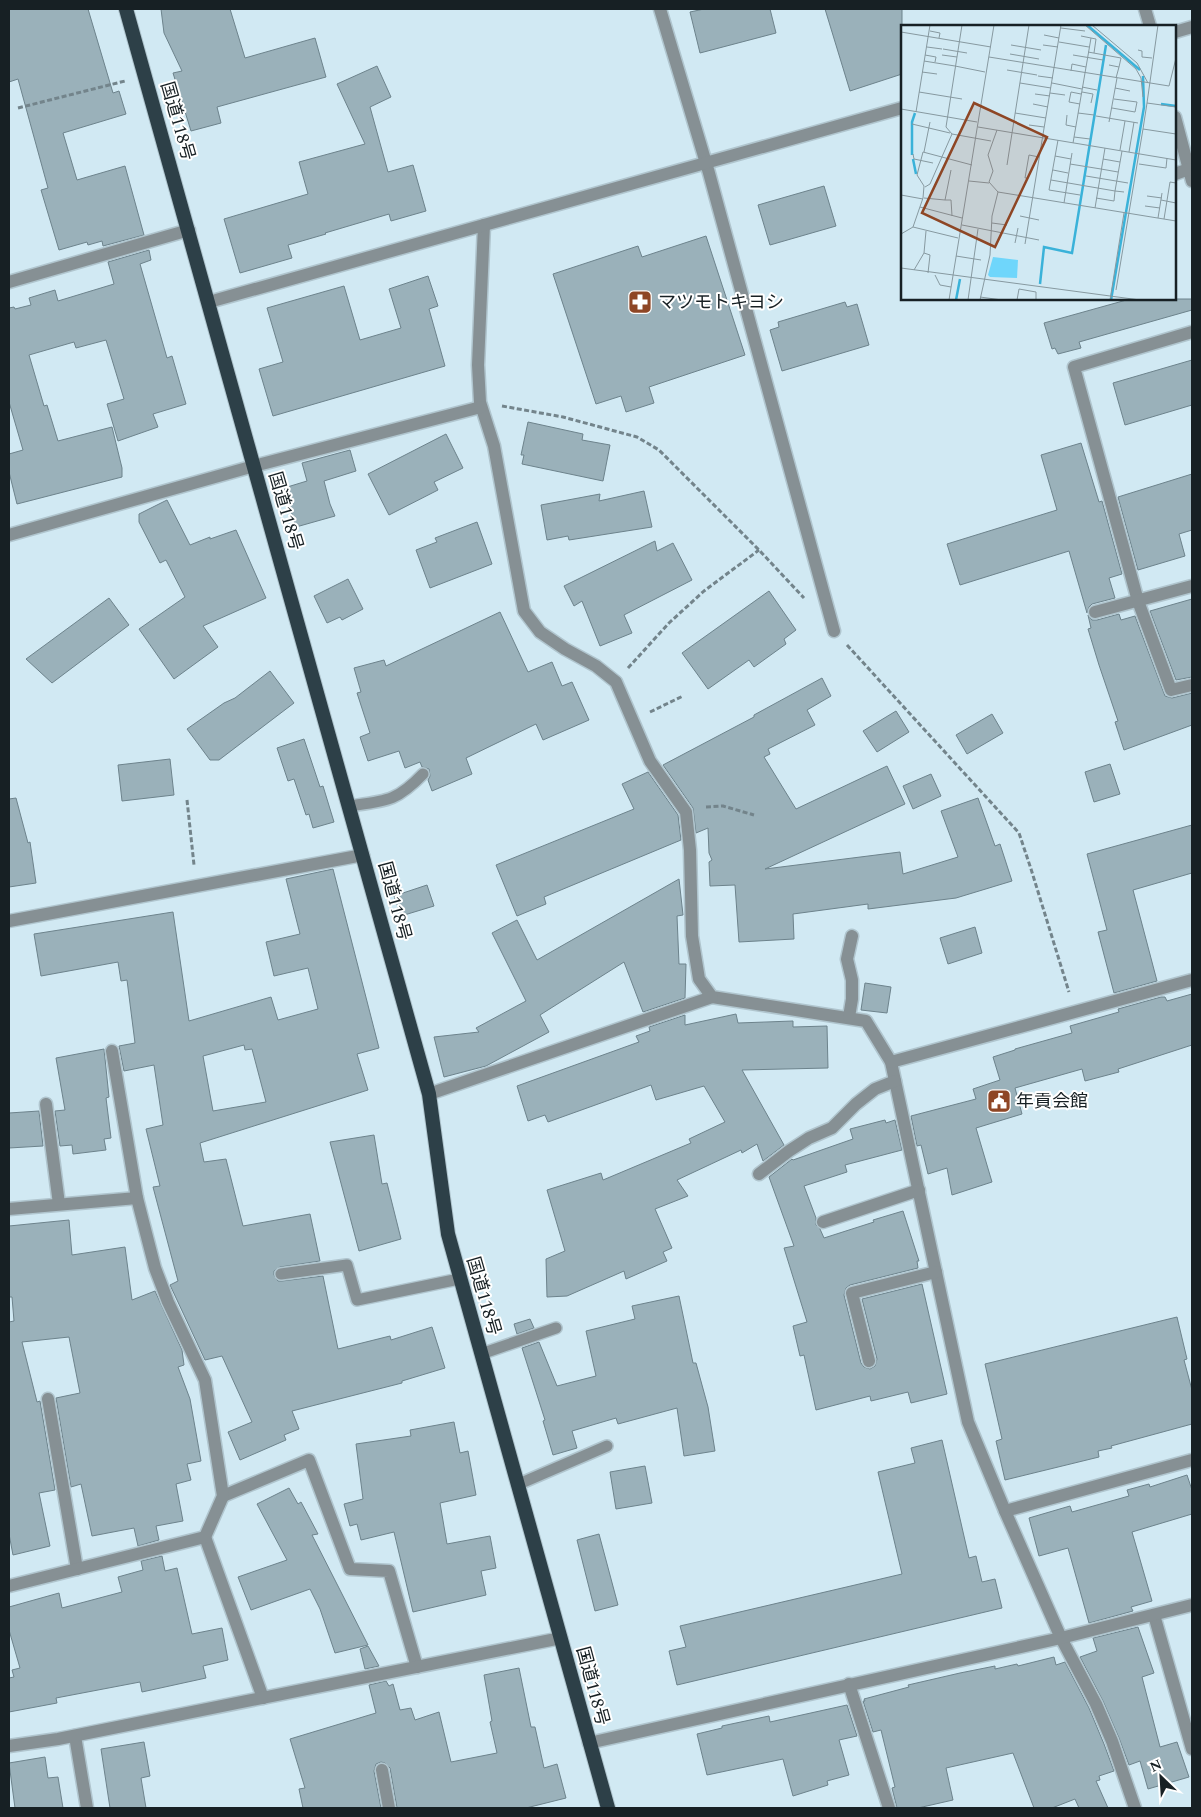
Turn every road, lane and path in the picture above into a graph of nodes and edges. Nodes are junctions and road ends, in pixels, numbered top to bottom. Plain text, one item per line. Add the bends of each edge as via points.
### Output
1 (126, 9) edge
2 (660, 9) edge
3 (1145, 9) edge
4 (1150, 25) edge
5 (1192, 27) edge
6 (1176, 32) edge
7 (145, 76) junction
8 (18, 108) dead end
9 (901, 108) edge
10 (1176, 121) edge
11 (706, 163) junction
12 (1176, 174) edge
13 (1191, 175) edge
14 (484, 225) junction
15 (189, 230) junction
16 (9, 282) edge
17 (209, 302) junction
18 (1192, 332) edge
19 (480, 405) junction
20 (254, 466) junction
21 (9, 535) edge
22 (759, 550) junction
23 (1192, 586) edge
24 (1138, 601) junction
25 (809, 604) dead end
26 (1095, 612) dead end
27 (834, 631) joint
28 (616, 682) junction
29 (1192, 685) edge
30 (683, 696) dead end
31 (632, 720) junction
32 (424, 774) dead end
33 (187, 800) dead end
34 (349, 806) junction
35 (686, 812) junction
36 (754, 815) dead end
37 (363, 855) junction
38 (196, 886) junction
39 (9, 921) edge
40 (852, 936) dead end
41 (1192, 980) edge
42 (712, 997) junction
43 (1075, 1012) junction
44 (849, 1017) junction
45 (112, 1051) dead end
46 (891, 1062) junction
47 (895, 1080) junction
48 (429, 1094) junction
49 (46, 1104) dead end
50 (759, 1174) dead end
51 (918, 1190) junction
52 (137, 1198) junction
53 (59, 1204) junction
54 (9, 1209) edge
55 (823, 1222) dead end
56 (936, 1272) junction
57 (281, 1274) dead end
58 (459, 1279) junction
59 (556, 1328) dead end
60 (481, 1354) junction
61 (870, 1361) dead end
62 (48, 1399) dead end
63 (607, 1446) dead end
64 (1192, 1460) edge
65 (518, 1484) junction
66 (223, 1496) junction
67 (1005, 1511) junction
68 (205, 1537) junction
69 (77, 1569) junction
70 (9, 1586) edge
71 (1192, 1605) edge
72 (1154, 1615) junction
73 (562, 1638) junction
74 (1061, 1638) junction
75 (417, 1667) junction
76 (849, 1684) junction
77 (263, 1698) junction
78 (75, 1736) junction
79 (589, 1743) junction
80 (9, 1746) edge
81 (1192, 1750) edge
82 (382, 1770) dead end
83 (87, 1808) edge
84 (389, 1808) edge
85 (608, 1808) edge
86 (889, 1808) edge
87 (1135, 1808) edge

1 - 7 highway, 国道118号
2 - 11 street
3 - 4 street
5 - 6 street
7 - 8 path
7 - 15 highway, 国道118号
9 - 11 street
10 - 13 street
11 - 14 street
11 - 27 street
12 - 13 street
14 - 17 street
14 - 19 street via 478,365
15 - 16 street
15 - 17 highway, 国道118号
17 - 20 highway, 国道118号
18 - 24 street via 1074,366
19 - 20 street
19 - 22 path via 562,417 637,437 659,450
19 - 28 street via 494,446 524,611 540,632
20 - 21 street
20 - 34 highway, 国道118号
22 - 25 path
22 - 28 path via 704,591 669,623
23 - 24 street
24 - 26 street
24 - 29 street via 1171,690
27 - 43 path via 1019,834
28 - 31 street
30 - 31 path
31 - 35 street via 650,761
32 - 34 lane via 394,798
33 - 38 path
34 - 37 highway, 国道118号
35 - 36 path via 723,806
35 - 42 street via 692,936 699,979
37 - 38 street
37 - 48 highway, 国道118号
38 - 39 street
40 - 44 street via 847,959 852,980
41 - 43 street
42 - 44 street
42 - 48 street
43 - 46 street
44 - 46 street via 866,1021
45 - 52 street
46 - 47 street
47 - 50 street via 875,1088 832,1128 789,1151
47 - 51 street
48 - 58 highway, 国道118号 via 448,1234
49 - 53 street
51 - 55 street
51 - 56 street
52 - 53 street
52 - 66 street via 155,1268 205,1380
53 - 54 street
56 - 61 street via 852,1293
56 - 67 street via 968,1422
57 - 58 lane via 347,1265 357,1300
58 - 60 highway, 国道118号
59 - 60 lane
60 - 65 highway, 国道118号
62 - 69 street
63 - 65 lane
64 - 67 street
65 - 73 highway, 国道118号
66 - 68 street
66 - 75 street via 309,1460 350,1570 389,1570
67 - 74 street
68 - 69 street
68 - 77 street
69 - 70 street
71 - 72 street
72 - 74 street
72 - 81 street
73 - 75 street
73 - 79 highway, 国道118号
74 - 76 street
74 - 87 street via 1096,1704
75 - 77 street
76 - 79 street
76 - 86 street
77 - 78 street
78 - 80 street
78 - 83 street
79 - 85 highway, 国道118号
82 - 84 street

